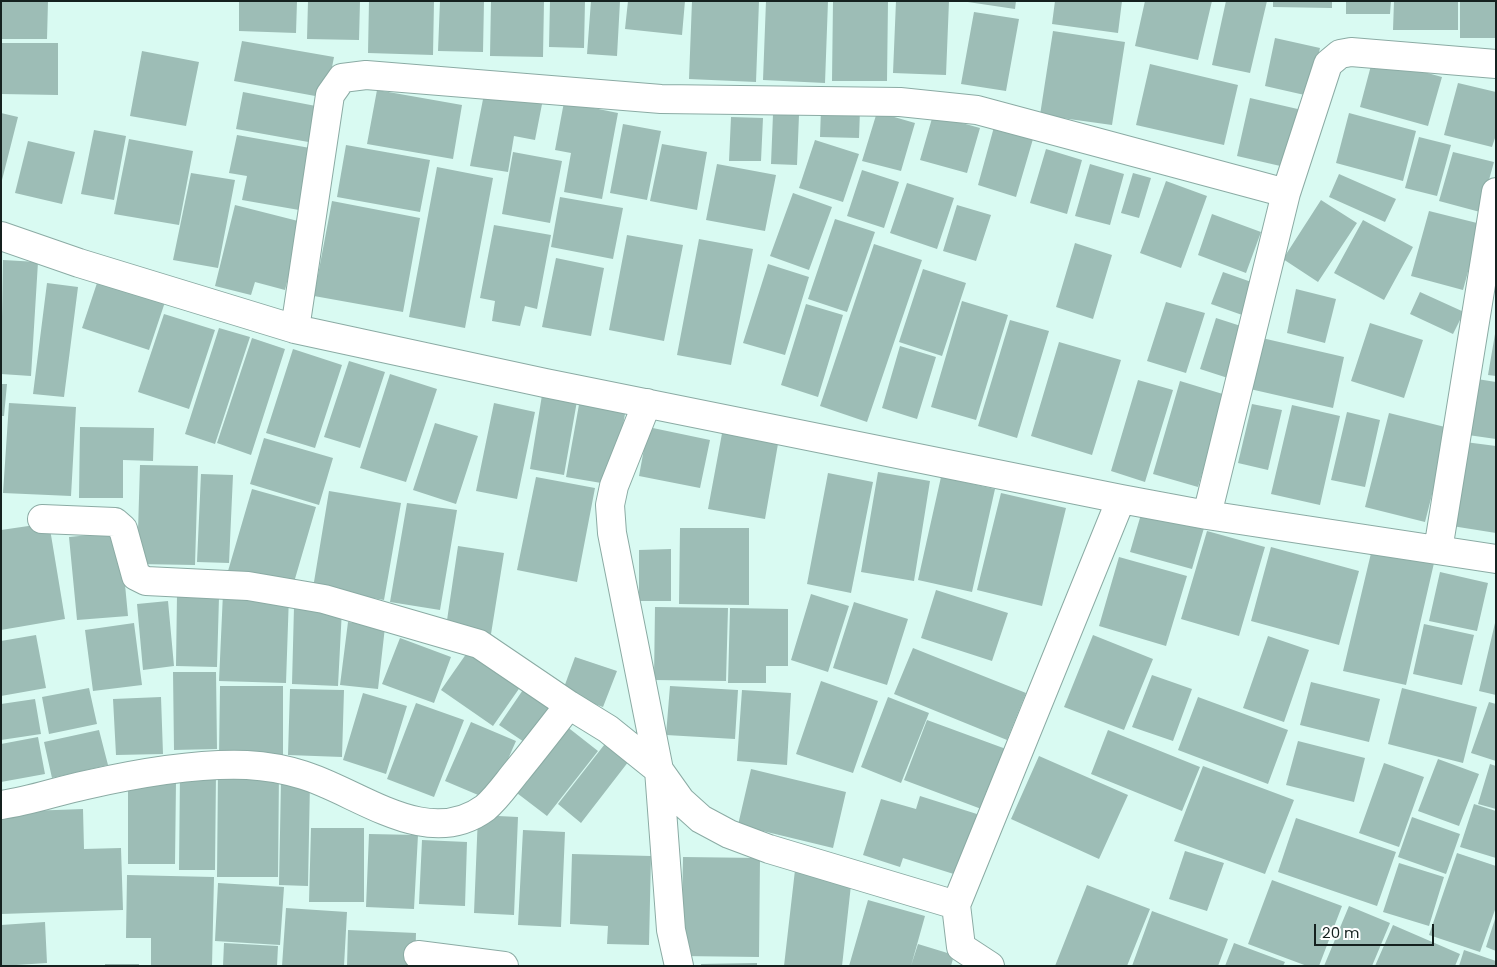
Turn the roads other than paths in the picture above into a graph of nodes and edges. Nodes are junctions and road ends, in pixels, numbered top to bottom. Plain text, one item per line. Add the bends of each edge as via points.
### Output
1 (1496, 64) edge
2 (1496, 192) edge
3 (1286, 193) junction
4 (1, 236) edge
5 (296, 329) junction
6 (647, 404) junction
7 (1121, 499) junction
8 (1207, 515) junction
9 (42, 519) dead end
10 (1438, 550) junction
11 (1496, 559) edge
12 (569, 705) junction
13 (659, 770) junction
14 (1, 805) edge
15 (956, 905) junction
16 (418, 955) dead end
17 (504, 966) edge
18 (679, 966) edge
19 (990, 966) edge

1 - 3 street via 1351,52 1340,54 1328,64
2 - 10 street
3 - 5 street via 978,110 900,102 661,99 352,76 342,78 330,94
3 - 8 street
4 - 5 street via 79,264
5 - 6 street
6 - 7 street
6 - 13 street via 614,486 610,505 612,534
7 - 8 street
7 - 15 street
8 - 10 street
9 - 12 street via 115,522 123,529 136,576 146,581 248,586 324,599 479,644
10 - 11 street
12 - 13 street via 608,729
12 - 14 street via 485,807 470,817 448,822 422,821 391,814 303,775 248,765 179,769 86,785 31,801
13 - 15 street via 681,801 701,819 729,834
13 - 18 street via 671,930
15 - 19 street via 961,947
16 - 17 street

